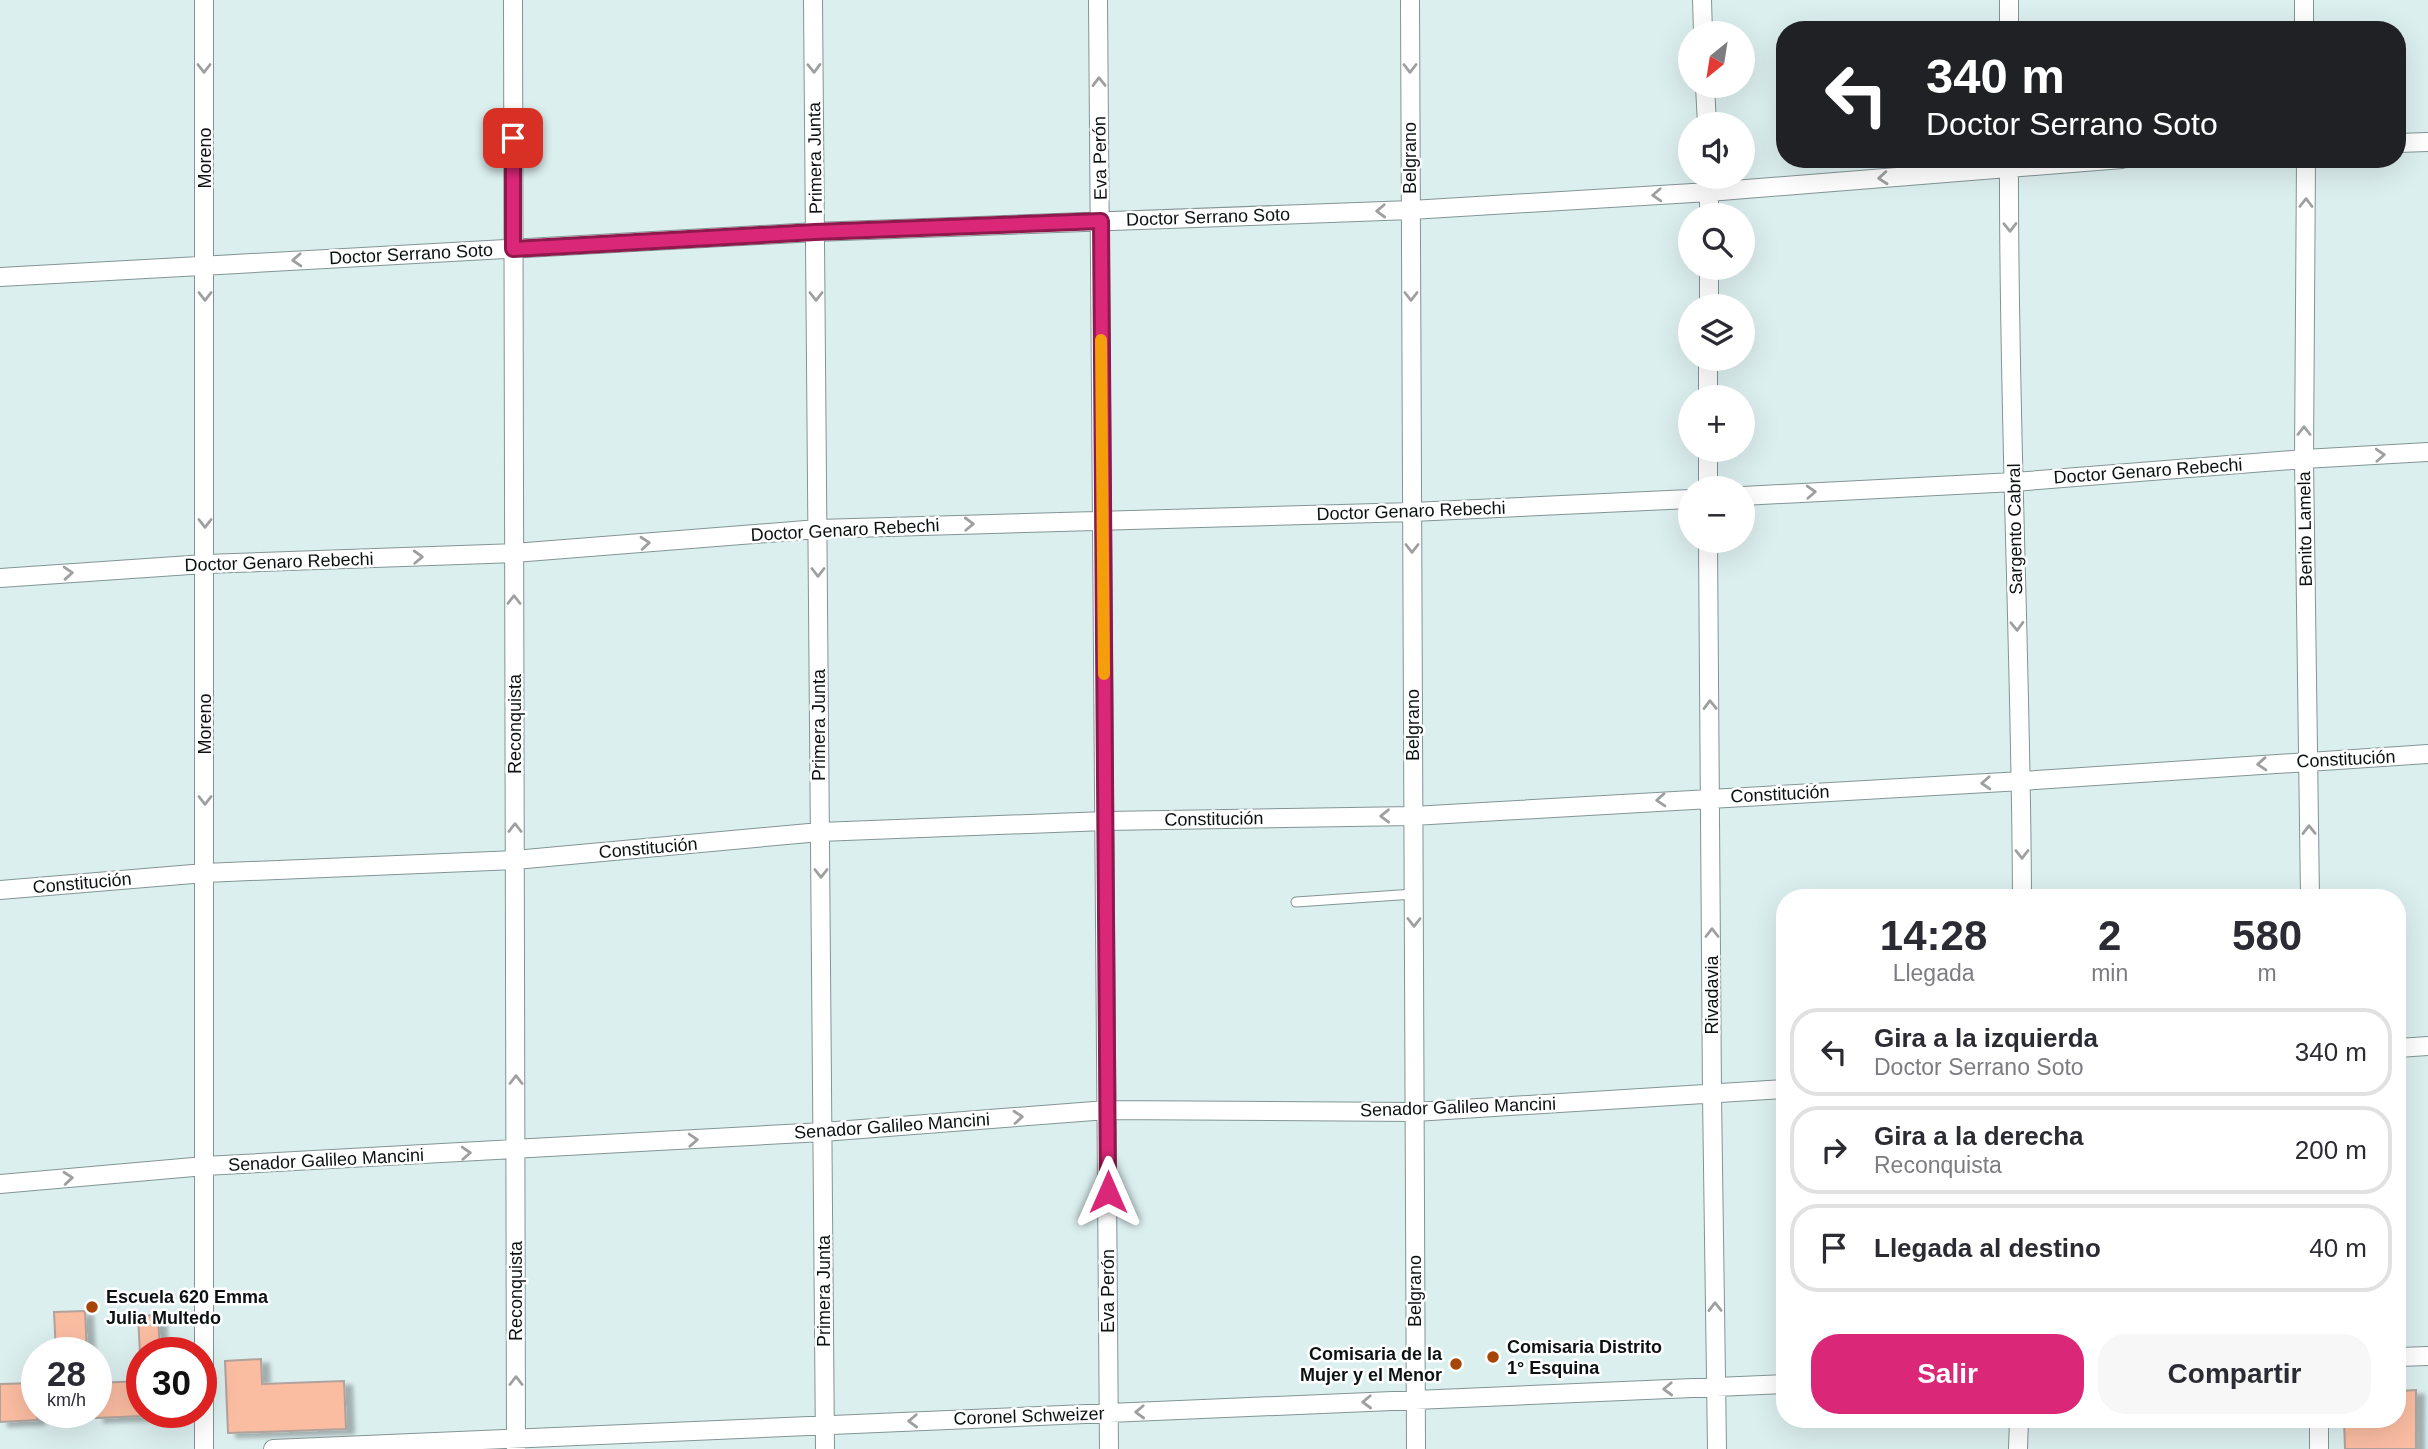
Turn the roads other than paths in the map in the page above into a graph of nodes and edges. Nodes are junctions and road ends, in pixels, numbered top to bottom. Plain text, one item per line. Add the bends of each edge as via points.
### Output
1 (204, 0) edge
2 (513, 0) edge
3 (813, 0) edge
4 (1098, 0) edge
5 (1410, 0) edge
6 (1702, 0) edge
7 (2009, 0) edge
8 (2304, 0) edge
9 (1703, 21) edge
10 (2009, 21) edge
11 (2304, 21) edge
12 (2428, 142) edge
13 (2406, 143) edge
14 (1949, 168) edge
15 (2009, 168) edge
16 (2306, 168) edge
17 (1755, 181) edge
18 (1678, 187) edge
19 (1410, 210) junction
20 (1101, 221) junction
21 (815, 232) junction
22 (513, 249) junction
23 (205, 265) junction
24 (0, 277) edge
25 (2428, 452) edge
26 (2304, 459) junction
27 (2014, 482) junction
28 (1755, 495) edge
29 (1678, 500) edge
30 (1412, 512) junction
31 (1103, 520) junction
32 (818, 529) junction
33 (514, 553) junction
34 (1708, 553) edge
35 (205, 564) junction
36 (0, 578) edge
37 (2428, 754) edge
38 (2308, 761) junction
39 (2022, 781) junction
40 (1711, 797) junction
41 (1413, 816) junction
42 (1105, 821) junction
43 (820, 832) junction
44 (515, 860) junction
45 (205, 873) junction
46 (2022, 889) edge
47 (2310, 889) edge
48 (0, 890) edge
49 (1414, 894) junction
50 (1296, 902) dead end
51 (2428, 1046) edge
52 (2406, 1047) edge
53 (1776, 1091) edge
54 (1712, 1095) junction
55 (1107, 1110) junction
56 (1415, 1112) junction
57 (823, 1132) junction
58 (516, 1151) junction
59 (205, 1166) junction
60 (0, 1184) edge
61 (2428, 1356) edge
62 (2406, 1357) edge
63 (1776, 1384) edge
64 (1717, 1387) junction
65 (1416, 1400) junction
66 (1109, 1413) junction
67 (825, 1425) junction
68 (2019, 1428) edge
69 (2319, 1428) edge
70 (516, 1444) edge
71 (204, 1449) edge
72 (273, 1449) edge
73 (825, 1449) edge
74 (1109, 1449) edge
75 (1416, 1449) edge
76 (1717, 1449) edge
77 (2018, 1449) edge
78 (2319, 1449) edge

1 -> 23 street, Moreno
2 - 22 street, Reconquista
3 -> 21 street, Primera Junta
20 -> 4 street, Eva Perón
5 -> 19 street, Belgrano
6 - 9 street
7 - 10 street
8 - 11 street
12 - 13 street
14 -> 17 street, Doctor Serrano Soto
15 -> 27 street, Sargento Cabral
26 -> 16 street, Benito Lamela
18 -> 19 street, Doctor Serrano Soto
19 -> 20 street, Doctor Serrano Soto
19 -> 30 street, Belgrano
20 - 21 street, Doctor Serrano Soto
20 - 31 street, Eva Perón
21 - 22 street, Doctor Serrano Soto
21 -> 32 street, Primera Junta
22 -> 23 street, Doctor Serrano Soto
22 - 33 street, Reconquista
23 - 24 street, Doctor Serrano Soto
23 -> 35 street, Moreno
26 -> 25 street, Doctor Genaro Rebechi
26 - 27 street, Doctor Genaro Rebechi
26 - 38 street, Benito Lamela
28 -> 27 street, Doctor Genaro Rebechi
27 -> 39 street, Sargento Cabral
29 - 30 street, Doctor Genaro Rebechi
30 - 31 street, Doctor Genaro Rebechi
30 -> 41 street, Belgrano
32 -> 31 street, Doctor Genaro Rebechi
31 - 42 street, Eva Perón
33 -> 32 street, Doctor Genaro Rebechi
32 -> 43 street, Primera Junta
35 -> 33 street, Doctor Genaro Rebechi
44 -> 33 street, Reconquista
40 -> 34 street, Rivadavia
36 -> 35 street, Doctor Genaro Rebechi
35 -> 45 street, Moreno
37 - 38 street, Constitución
38 -> 39 street, Constitución
47 -> 38 street, Benito Lamela
39 -> 40 street, Constitución
39 -> 46 street, Sargento Cabral
40 -> 41 street, Constitución
54 -> 40 street, Rivadavia
41 -> 42 street, Constitución
41 - 49 street, Belgrano
42 - 43 street, Constitución
42 - 55 street, Eva Perón
43 - 44 street, Constitución
43 -> 57 street, Primera Junta
44 - 45 street, Constitución
58 -> 44 street, Reconquista
45 - 48 street, Constitución
45 - 59 street, Moreno
49 - 50 lane
49 -> 56 street, Belgrano
51 - 52 street
53 - 54 street, Senador Galileo Mancini
54 - 56 street, Senador Galileo Mancini
64 -> 54 street, Rivadavia
55 - 56 street, Senador Galileo Mancini
57 -> 55 street, Senador Galileo Mancini
55 - 66 street, Eva Perón
56 - 65 street, Belgrano
58 -> 57 street, Senador Galileo Mancini
57 - 67 street, Primera Junta
59 -> 58 street, Senador Galileo Mancini
70 -> 58 street, Reconquista
60 -> 59 street, Senador Galileo Mancini
59 - 71 street, Moreno
61 - 62 street
63 - 64 street, Coronel Schweizer
64 -> 65 street, Coronel Schweizer
64 - 76 street, Rivadavia
65 -> 66 street, Coronel Schweizer
65 - 75 street, Belgrano
66 -> 67 street, Coronel Schweizer
66 - 74 street, Eva Perón
67 - 70 street, Coronel Schweizer
67 - 73 street, Primera Junta
68 - 77 street
69 - 78 street
70 - 72 street, Coronel Schweizer

